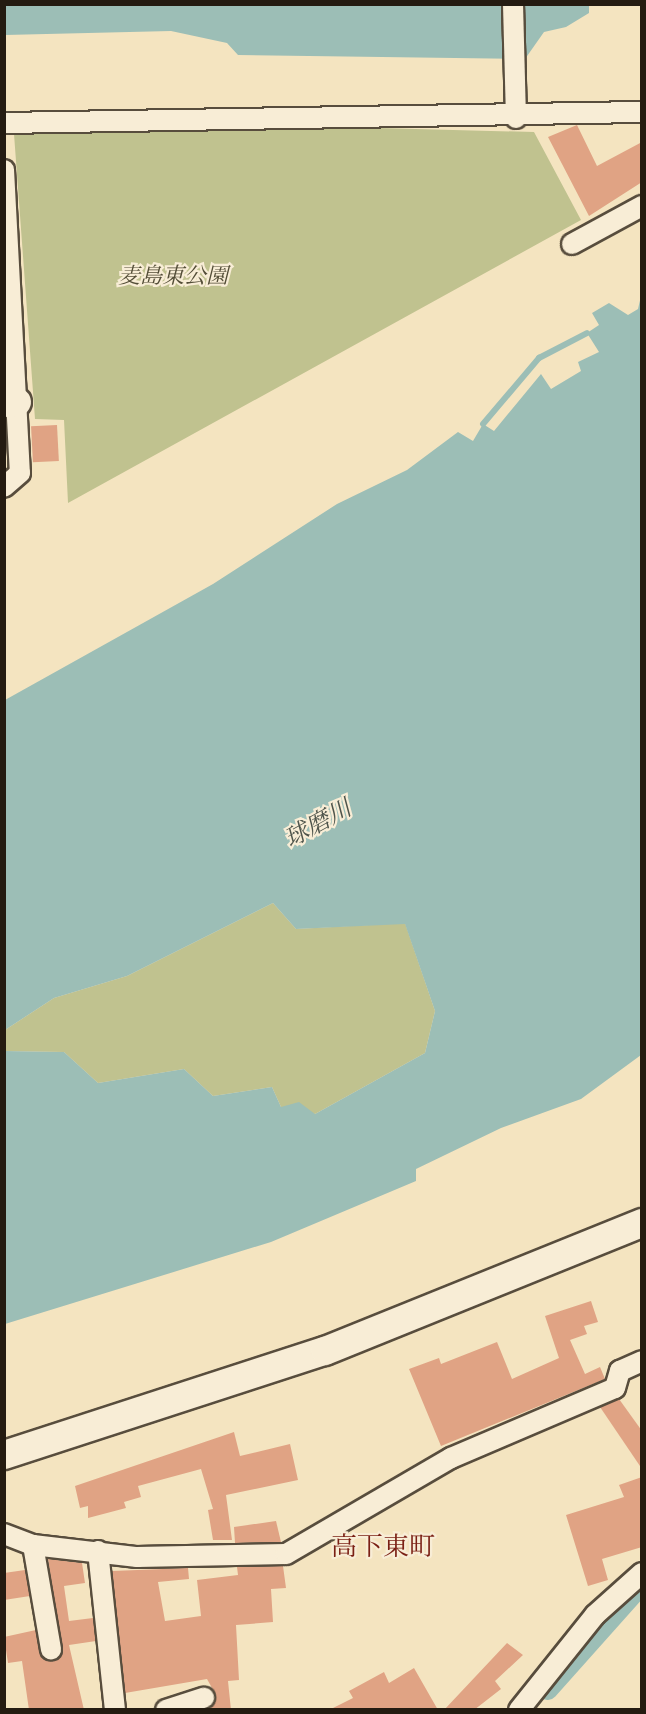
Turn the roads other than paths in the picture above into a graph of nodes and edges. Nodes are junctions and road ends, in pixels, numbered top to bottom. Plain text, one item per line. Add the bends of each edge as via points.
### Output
1 (513, 4) edge
2 (642, 112) edge
3 (516, 118) junction
4 (4, 123) edge
5 (4, 170) edge
6 (642, 206) edge
7 (572, 244) dead end
8 (7, 245) edge
9 (11, 402) edge
10 (4, 488) edge
11 (642, 1222) edge
12 (642, 1361) edge
13 (4, 1455) edge
14 (4, 1534) edge
15 (33, 1545) junction
16 (98, 1551) junction
17 (642, 1573) edge
18 (51, 1649) dead end
19 (204, 1698) dead end
20 (115, 1710) edge
21 (166, 1710) edge
22 (519, 1710) edge

1 - 3 street
2 - 3 street
3 - 4 street
5 - 8 street
6 - 7 street
8 - 9 street
9 - 10 street via 20,473
11 - 13 street via 325,1351
12 - 16 street via 620,1371 615,1388 451,1458 286,1554 137,1557
14 - 15 street
15 - 16 street
15 - 18 street
16 - 20 street
17 - 22 street via 594,1615
19 - 21 street

